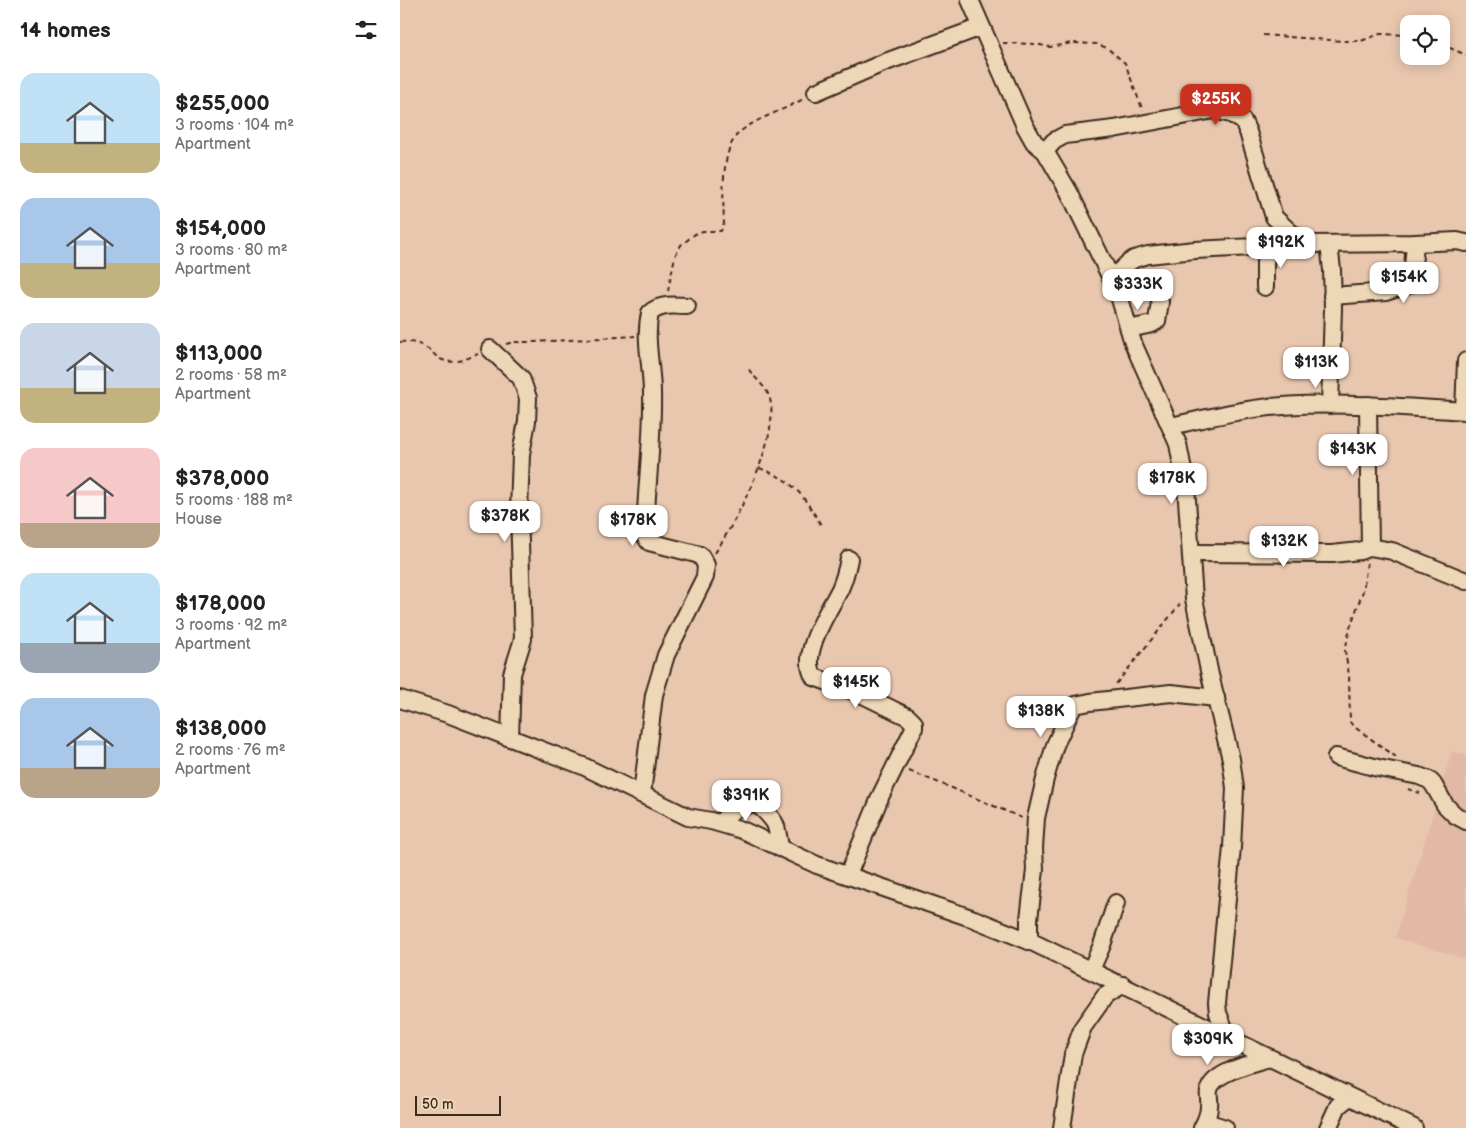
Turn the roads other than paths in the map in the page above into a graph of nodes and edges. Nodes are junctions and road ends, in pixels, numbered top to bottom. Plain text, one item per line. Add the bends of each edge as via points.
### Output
1 (970, 0) edge
2 (985, 35) junction
3 (816, 92) road end
4 (1045, 151) junction
5 (1466, 242) edge
6 (1415, 243) junction
7 (1310, 244) junction
8 (1329, 244) junction
9 (1268, 247) junction
10 (1114, 286) junction
11 (1265, 287) dead end
12 (1332, 296) junction
13 (1160, 302) dead end
14 (686, 306) dead end
15 (1129, 330) junction
16 (490, 348) road end
17 (1466, 361) edge
18 (1330, 405) junction
19 (1368, 405) junction
20 (1465, 411) edge
21 (1171, 426) junction
22 (1368, 548) junction
23 (1191, 553) junction
24 (849, 559) dead end
25 (1466, 581) edge
26 (1216, 698) junction
27 (400, 699) edge
28 (510, 738) junction
29 (1336, 757) dead end
30 (642, 794) junction
31 (1466, 821) edge
32 (720, 824) junction
33 (780, 848) junction
34 (848, 875) junction
35 (1116, 903) dead end
36 (1030, 941) junction
37 (1091, 970) junction
38 (1122, 985) junction
39 (1228, 1038) junction
40 (1269, 1058) junction
41 (1349, 1097) junction
42 (1204, 1125) edge
43 (1062, 1128) edge
44 (1224, 1128) edge
45 (1328, 1128) edge
46 (1414, 1128) edge

1 - 2 street
2 - 3 street via 883,63
2 - 4 street via 1025,126 1034,142
4 - 7 street via 1054,140 1065,135 1214,110 1232,114 1243,122 1248,132 1274,217
4 - 10 street via 1069,192
5 - 6 street
6 - 8 street
6 - 12 street via 1412,279 1408,285 1386,292
7 - 8 street
7 - 9 street
8 - 12 street
9 - 10 street via 1148,255 1127,264 1119,272
9 - 11 street
10 - 15 street
12 - 18 street
13 - 15 street via 1157,321
14 - 30 street via 661,307 650,313 648,336 652,396 645,536 649,542 700,555 706,565 705,577 666,655 654,695
15 - 21 street
16 - 28 street via 521,378 528,398 520,482 523,639 512,674
17 - 20 street
18 - 19 street
18 - 21 street via 1243,411
19 - 20 street
19 - 22 street
21 - 23 street via 1186,486
22 - 23 street via 1332,554
22 - 25 street via 1392,551
23 - 26 street via 1201,637
24 - 34 street via 841,587 816,635 810,654 810,671 814,676 908,717 914,722 914,728 881,795
26 - 36 street via 1171,693 1075,705 1071,710 1047,770 1036,824
26 - 39 street via 1232,759 1235,788 1217,1003
27 - 28 street
28 - 30 street via 584,766
29 - 31 street via 1429,780 1444,805
30 - 32 street via 688,817
32 - 33 street via 742,830
32 - 33 street via 734,809 758,797 776,824
33 - 34 street
34 - 36 street via 974,918
35 - 37 street
36 - 37 street
37 - 38 street
38 - 39 street
38 - 43 street via 1105,996 1082,1027 1073,1054
39 - 40 street
40 - 41 street
40 - 42 street via 1225,1074 1213,1083
41 - 45 street via 1338,1106
41 - 46 street
42 - 44 street

